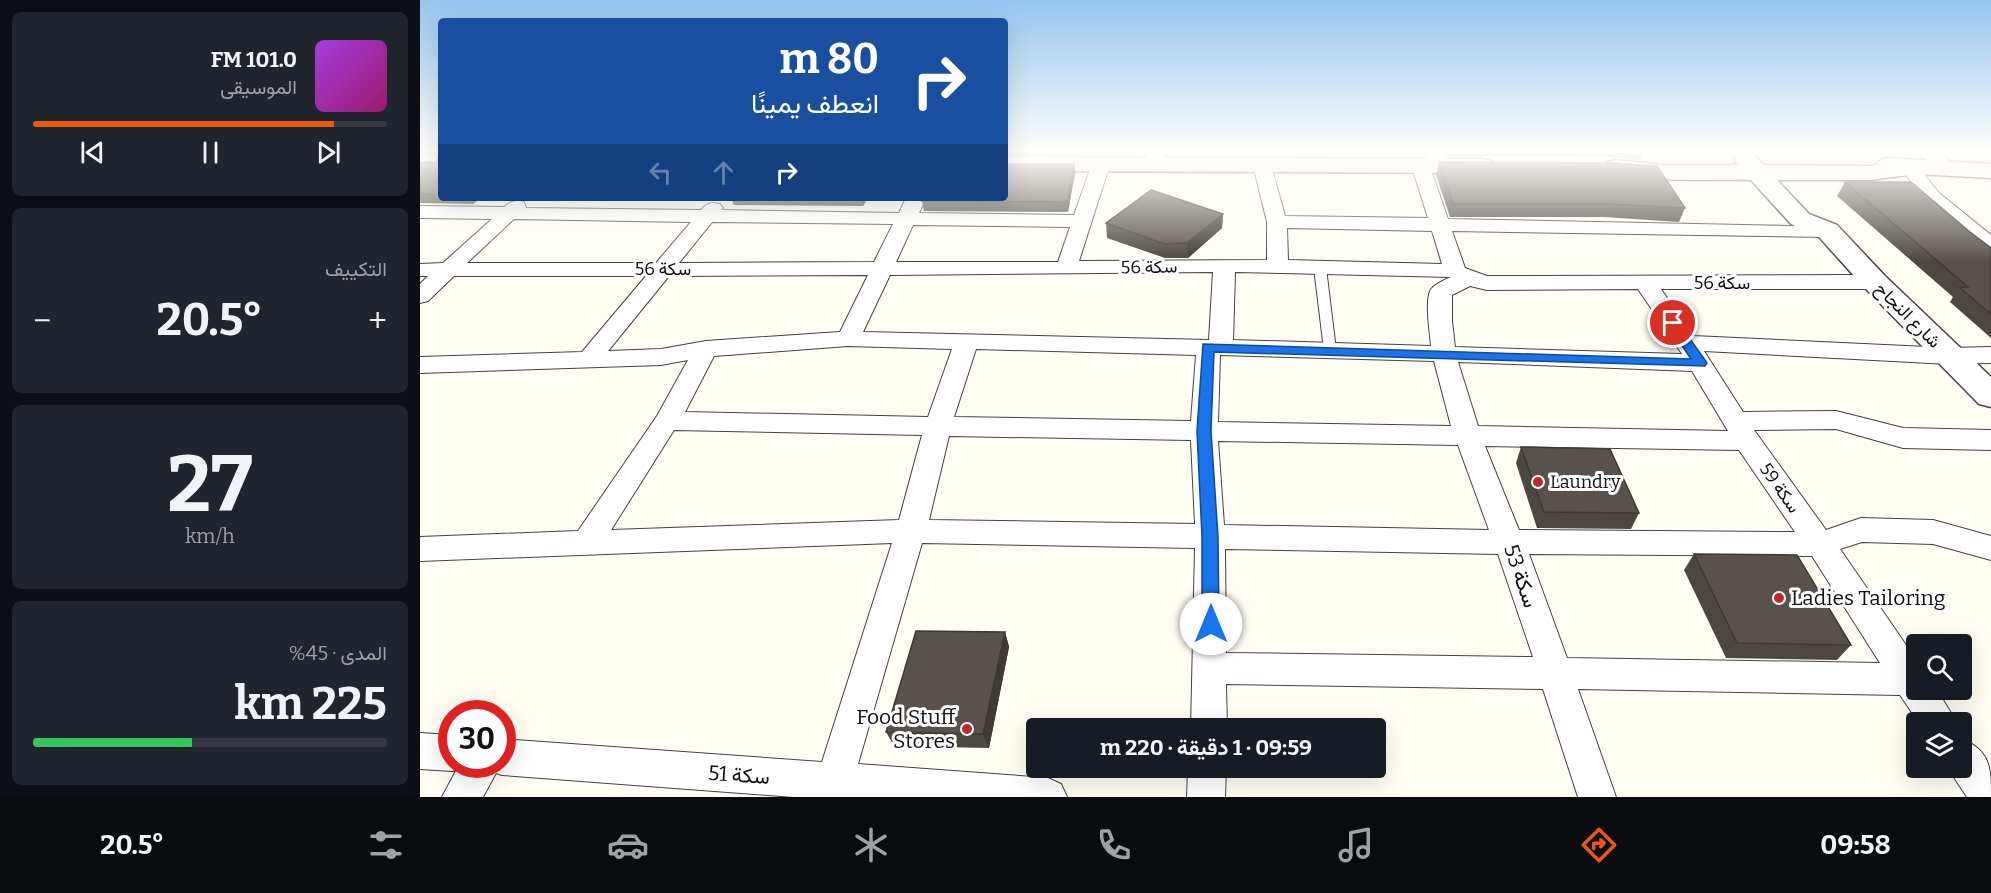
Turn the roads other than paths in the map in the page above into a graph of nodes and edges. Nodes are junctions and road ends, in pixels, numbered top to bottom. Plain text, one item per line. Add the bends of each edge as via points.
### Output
1 (1093, 188) edge
2 (1268, 188) edge
3 (1434, 188) edge
4 (1780, 188) edge
5 (1813, 188) edge
6 (1925, 188) edge
7 (1811, 193) dead end
8 (523, 201) edge
9 (718, 201) edge
10 (915, 201) edge
11 (420, 212) edge
12 (510, 213) junction
13 (706, 216) junction
14 (907, 218) junction
15 (1082, 221) junction
16 (1277, 222) junction
17 (1439, 225) junction
18 (1828, 231) junction
19 (1991, 245) edge
20 (1224, 266) junction
21 (884, 268) junction
22 (1066, 268) junction
23 (1278, 268) junction
24 (1320, 268) junction
25 (450, 269) junction
26 (663, 269) junction
27 (420, 270) edge
28 (1462, 275) junction
29 (1875, 282) junction
30 (1646, 284) junction
31 (420, 296) edge
32 (848, 339) junction
33 (967, 341) junction
34 (1214, 347) junction
35 (706, 349) junction
36 (1330, 350) junction
37 (1693, 353) junction
38 (1991, 355) edge
39 (1445, 356) junction
40 (1949, 356) junction
41 (588, 360) junction
42 (420, 365) edge
43 (1991, 396) edge
44 (667, 421) junction
45 (938, 426) junction
46 (1204, 431) junction
47 (1741, 431) junction
48 (1468, 436) junction
49 (1991, 440) edge
50 (911, 531) junction
51 (1210, 537) junction
52 (1509, 542) junction
53 (587, 543) junction
54 (1820, 544) junction
55 (1991, 548) edge
56 (420, 549) edge
57 (1211, 669) junction
58 (1555, 673) junction
59 (1906, 673) edge
60 (1906, 686) edge
61 (1209, 718) edge
62 (420, 751) edge
63 (438, 752) edge
64 (516, 758) edge
65 (1972, 772) edge
66 (473, 778) edge
67 (1207, 778) edge
68 (834, 783) junction
69 (461, 797) edge
70 (1048, 797) edge
71 (1206, 797) edge
72 (1597, 797) edge
73 (1989, 797) edge

1 - 15 street
2 - 16 street
3 - 17 street
4 - 18 street, شارع النجاح via 1800,219
5 - 7 street
6 - 19 street
8 - 12 street
9 - 13 street
10 - 14 street
11 - 12 street
12 - 13 street
12 - 25 street
13 - 14 street
13 - 26 street
14 - 15 street
14 - 21 street
15 - 22 street
16 - 17 street
16 - 23 street
17 - 18 street
17 - 28 street
18 - 29 street, شارع النجاح
20 - 22 street, سكة 56
20 - 23 street, سكة 56
20 - 34 street
21 - 22 street, سكة 56
21 - 26 street, سكة 56
21 - 32 street
23 - 24 street, سكة 56
24 - 28 street, سكة 56
24 - 36 lane
25 - 26 street, سكة 56
25 - 27 street, سكة 56
25 - 31 street
26 - 41 street
28 - 30 street, سكة 56 via 1487,283
28 - 39 street, سكة 53 via 1441,292
29 - 30 street, سكة 56
29 - 40 street, شارع النجاح
30 - 37 street, سكة 59
32 - 33 street
32 - 35 street
33 - 34 street
33 - 45 street
34 - 36 street
34 - 46 street
35 - 41 street via 661,357
35 - 44 street
36 - 39 street
37 - 39 street
37 - 40 street
37 - 47 street, سكة 59
38 - 40 street
39 - 48 street, سكة 53
40 - 43 street, شارع النجاح
41 - 42 street
44 - 45 street
44 - 53 street
45 - 46 street
45 - 50 street
46 - 48 street
46 - 51 street
47 - 48 street
47 - 49 street via 1836,420 1903,438
47 - 54 street, سكة 59
48 - 52 street, سكة 53
50 - 51 street
50 - 53 street
50 - 68 street
51 - 52 street
51 - 57 street
52 - 54 street
52 - 58 street, سكة 53
53 - 56 street
54 - 55 street via 1861,530 1933,532
54 - 59 street, سكة 59
57 - 58 street
57 - 61 street
58 - 60 street
58 - 72 street, سكة 53
62 - 63 street
64 - 68 street, سكة 51
65 - 73 street
66 - 69 street
67 - 71 street
68 - 70 street, سكة 51

